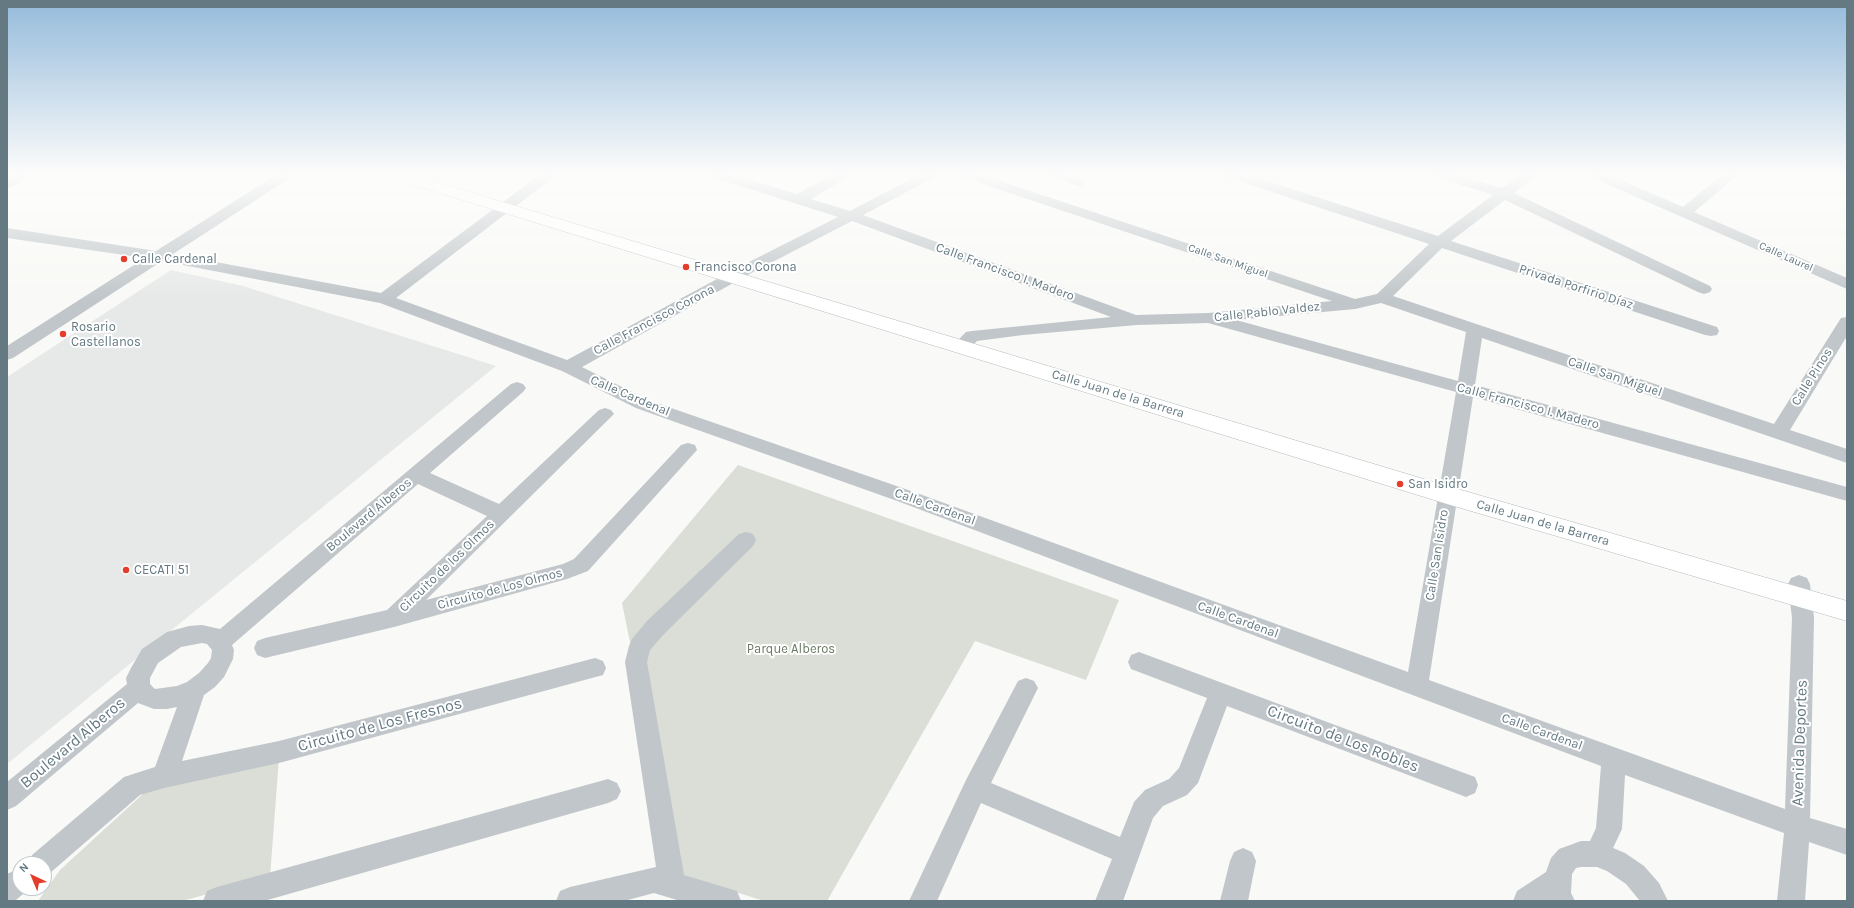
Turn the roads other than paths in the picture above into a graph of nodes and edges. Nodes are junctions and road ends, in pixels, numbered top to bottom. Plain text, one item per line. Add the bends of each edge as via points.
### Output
1 (221, 215) edge
2 (492, 215) edge
3 (550, 215) edge
4 (1092, 215) edge
5 (1360, 215) edge
6 (1474, 215) edge
7 (1550, 215) edge
8 (1689, 215) edge
9 (851, 216) joint
10 (7, 234) edge
11 (1440, 242) junction
12 (159, 256) junction
13 (742, 272) junction
14 (1847, 284) edge
15 (1704, 288) dead end
16 (1382, 298) junction
17 (384, 299) junction
18 (1355, 304) junction
19 (1208, 318) junction
20 (1137, 320) junction
21 (1847, 322) edge
22 (1475, 330) junction
23 (1711, 331) dead end
24 (967, 341) junction
25 (7, 354) edge
26 (568, 367) junction
27 (517, 388) dead end
28 (1465, 389) junction
29 (605, 414) dead end
30 (1778, 433) junction
31 (688, 450) dead end
32 (1847, 456) edge
33 (416, 475) junction
34 (1448, 488) junction
35 (1847, 494) edge
36 (501, 514) junction
37 (746, 540) dead end
38 (1800, 591) junction
39 (1847, 598) edge
40 (1847, 611) edge
41 (394, 618) junction
42 (220, 642) junction
43 (265, 648) dead end
44 (1139, 662) dead end
45 (595, 668) dead end
46 (1417, 686) junction
47 (139, 688) junction
48 (1026, 688) dead end
49 (195, 689) junction
50 (1220, 692) junction
51 (1614, 759) junction
52 (164, 776) junction
53 (1466, 785) dead end
54 (975, 788) junction
55 (608, 791) dead end
56 (7, 798) edge
57 (1797, 826) junction
58 (1847, 842) edge
59 (1126, 852) junction
60 (1596, 854) junction
61 (50, 856) edge
62 (1243, 861) dead end
63 (672, 886) junction
64 (1559, 890) edge
65 (217, 901) edge
66 (570, 901) edge
67 (727, 901) edge
68 (924, 901) edge
69 (1109, 901) edge
70 (1234, 901) edge
71 (1527, 901) edge
72 (1654, 901) edge
73 (1790, 901) edge

1 - 12 street
2 - 17 street
3 - 13 main road, Calle Juan de la Barrera
4 - 18 street, Calle San Miguel
5 - 11 street, Privada Porfirio Díaz
6 - 11 street
7 - 15 street
8 - 14 street, Calle Laurel
9 - 13 street, Calle Francisco Corona
9 - 20 street, Calle Francisco I. Madero
10 - 12 street, Calle Cardenal
11 - 16 street
11 - 23 street, Privada Porfirio Díaz
12 - 17 street, Calle Cardenal
12 - 25 street
13 - 24 main road, Calle Juan de la Barrera
13 - 26 street, Calle Francisco Corona
16 - 18 street, Calle Pablo Valdez
16 - 22 street, Calle San Miguel
17 - 26 street, Calle Cardenal
18 - 19 street, Calle Pablo Valdez
19 - 20 street, Calle Pablo Valdez
19 - 28 street, Calle Francisco I. Madero
20 - 24 street, Calle Pablo Valdez via 1070,325
21 - 30 street, Calle Pinos
22 - 28 street, Calle San Isidro
22 - 30 street, Calle San Miguel
24 - 34 main road, Calle Juan de la Barrera
26 - 46 street, Calle Cardenal via 642,404 915,500
27 - 33 street, Boulevard Alberos
28 - 34 street, Calle San Isidro
28 - 35 street, Calle Francisco I. Madero
29 - 36 street, Circuito de los Olmos
30 - 32 street, Calle San Miguel
31 - 41 street, Circuito de Los Olmos via 581,565
33 - 36 street, Circuito de los Olmos
33 - 42 street, Boulevard Alberos
34 - 38 main road, Calle Juan de la Barrera
34 - 46 street, Calle San Isidro
36 - 41 street, Circuito de los Olmos
37 - 63 street via 655,628 640,646 636,662
38 - 39 main road, Calle Juan de la Barrera
38 - 40 main road, Calle Juan de la Barrera
38 - 57 street, Avenida Deportes via 1803,618
41 - 43 street, Circuito de Los Olmos
42 - 47 street via 213,636 202,634 175,639 150,656 138,678
42 - 49 street via 223,650 222,659 207,680
44 - 50 street, Circuito de Los Robles
45 - 52 street, Circuito de Los Fresnos via 279,752
46 - 51 street, Calle Cardenal
47 - 49 street via 144,695 154,699 180,696
47 - 56 street, Boulevard Alberos
48 - 54 street
49 - 52 street
50 - 53 street, Circuito de Los Robles
50 - 59 street via 1189,775 1178,787 1154,798 1143,811
51 - 57 street, Calle Cardenal
51 - 60 street via 1609,829
52 - 61 street, Circuito de Los Fresnos via 133,785
54 - 59 street
54 - 68 street
55 - 65 street
57 - 58 street, Calle Cardenal
57 - 73 street, Avenida Deportes
59 - 69 street
60 - 64 street via 1581,854 1568,858 1560,867
60 - 72 street via 1616,862 1635,875 1650,892
62 - 70 street
63 - 66 street via 654,880
63 - 67 street
64 - 71 street

